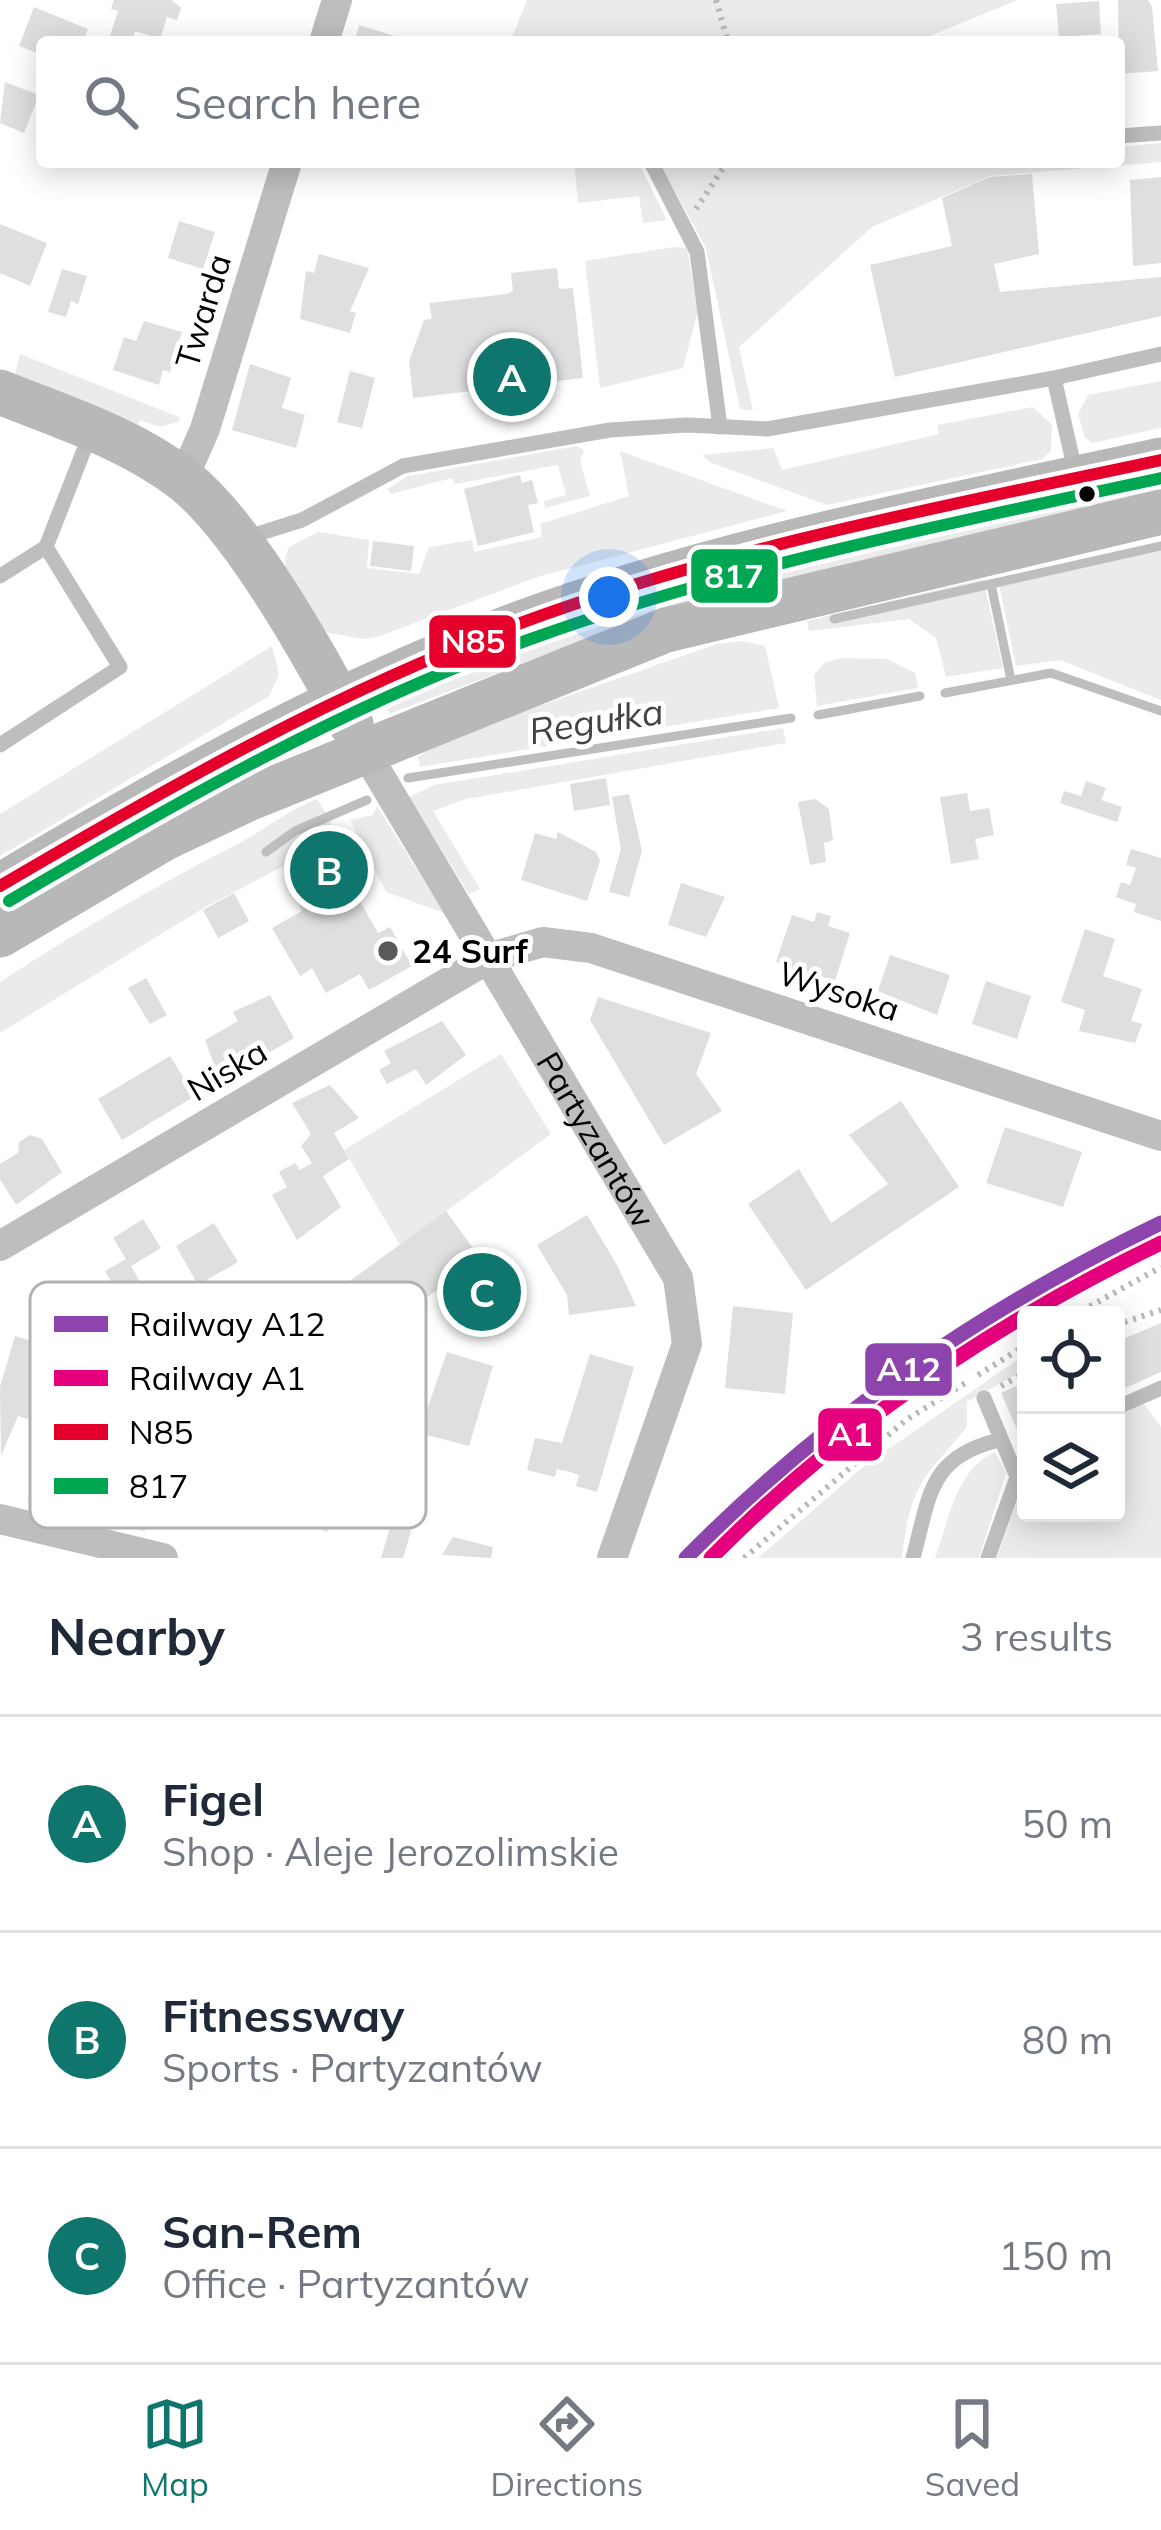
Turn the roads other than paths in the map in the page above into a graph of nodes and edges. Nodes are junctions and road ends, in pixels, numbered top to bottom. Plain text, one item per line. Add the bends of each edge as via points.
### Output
1 (337, 0) edge
2 (326, 36) edge
3 (1161, 133) edge
4 (1125, 136) edge
5 (285, 168) edge
6 (655, 168) edge
7 (1161, 354) edge
8 (1054, 378) junction
9 (0, 392) edge
10 (720, 427) junction
11 (92, 429) junction
12 (1161, 460) edge
13 (1077, 478) junction
14 (183, 479) junction
15 (1161, 512) edge
16 (236, 541) junction
17 (46, 547) junction
18 (0, 576) edge
19 (339, 701) junction
20 (0, 745) edge
21 (363, 748) junction
22 (0, 886) edge
23 (0, 935) edge
24 (490, 957) junction
25 (1160, 1133) edge
26 (0, 1246) edge
27 (1161, 1388) edge
28 (984, 1398) dead end
29 (1125, 1404) edge
30 (999, 1440) junction
31 (1017, 1468) edge
32 (1015, 1472) junction
33 (0, 1519) edge
34 (30, 1526) edge
35 (38, 1528) edge
36 (163, 1558) edge
37 (613, 1558) edge
38 (913, 1558) edge
39 (988, 1558) edge

1 - 2 street
3 - 4 lane
5 - 14 street, Twarda
6 - 10 lane via 697,252
7 - 8 lane
8 - 10 lane via 858,417
8 - 13 lane
9 - 11 main road
10 - 16 lane via 610,430 403,466 302,520
11 - 14 main road
11 - 17 lane
12 - 13 main road
13 - 19 main road via 651,580 520,624
14 - 16 main road
15 - 21 main road via 666,630
16 - 19 main road
17 - 18 lane
17 - 20 lane via 120,667
19 - 21 main road
19 - 22 main road
21 - 23 main road via 164,839
21 - 24 street, Partyzantów
24 - 25 street, Wysoka via 543,942 591,948
24 - 26 street, Niska
24 - 37 street, Partyzantów via 662,1248 686,1309 678,1378
27 - 29 lane
28 - 30 lane
30 - 32 lane
30 - 38 lane via 960,1453 939,1471
31 - 32 lane
32 - 39 lane
33 - 34 street
35 - 36 street

